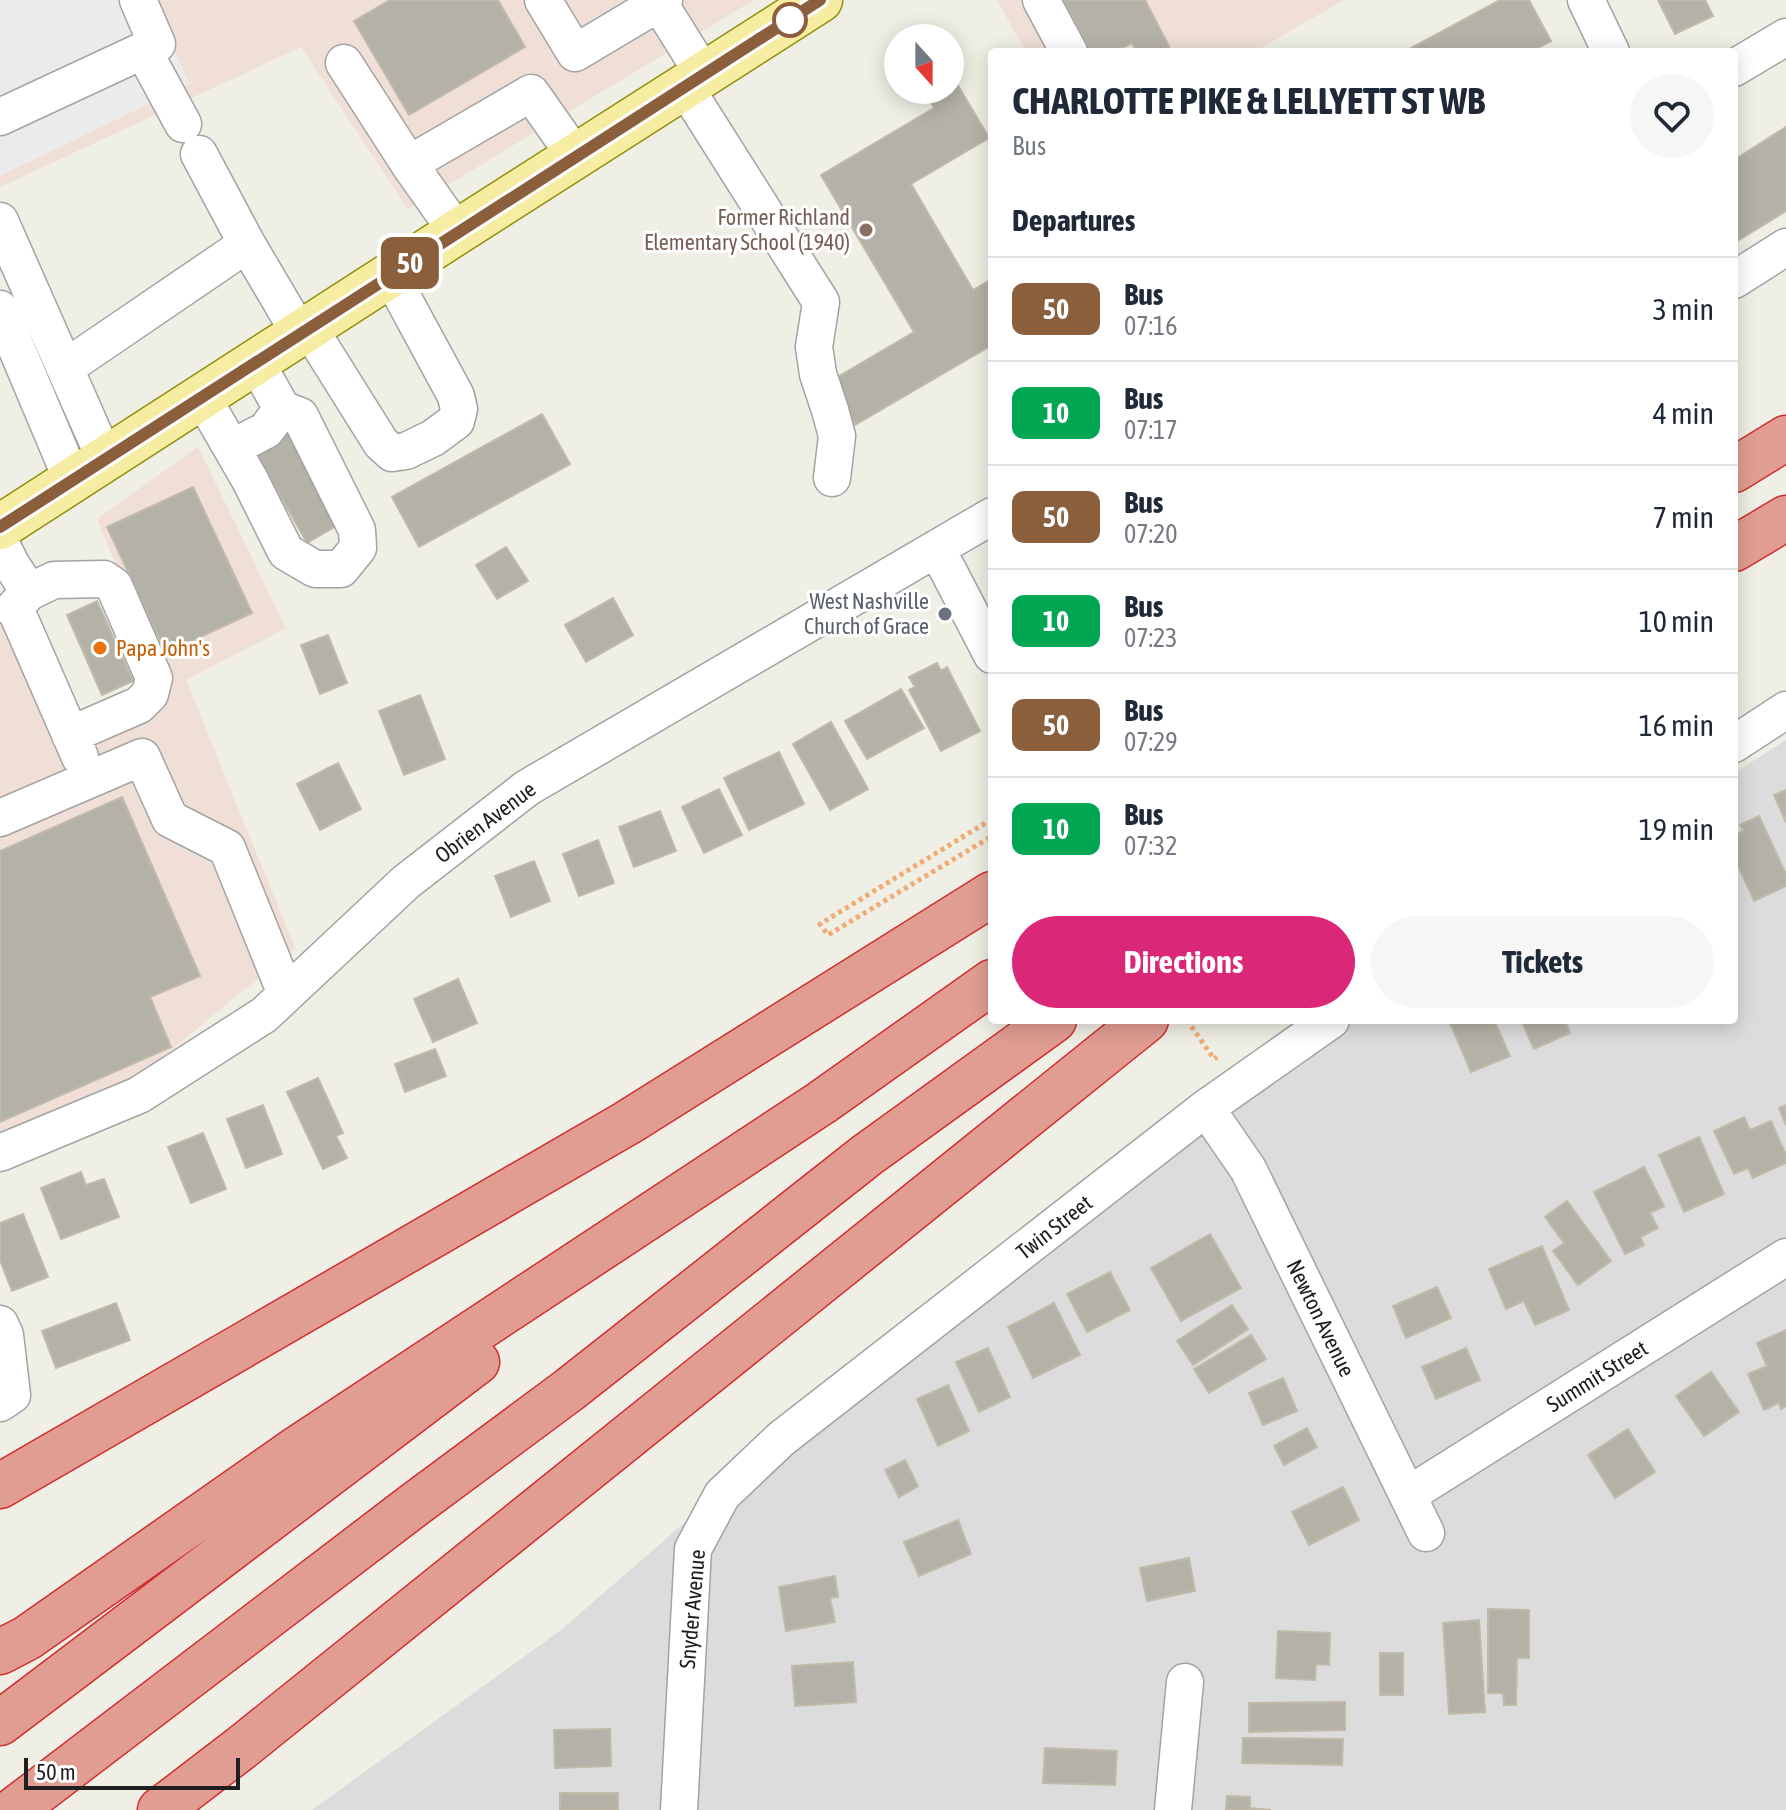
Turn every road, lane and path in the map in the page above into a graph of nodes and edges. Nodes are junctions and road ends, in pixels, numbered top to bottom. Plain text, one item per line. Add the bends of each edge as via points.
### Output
1 (138, 0) edge
2 (543, 0) edge
3 (820, 0) edge
4 (1041, 0) edge
5 (1586, 0) edge
6 (662, 2) edge
7 (1786, 37) edge
8 (1067, 48) edge
9 (1609, 48) edge
10 (143, 50) junction
11 (344, 63) dead end
12 (1738, 66) edge
13 (694, 81) junction
14 (0, 117) edge
15 (576, 157) junction
16 (409, 164) junction
17 (0, 221) edge
18 (457, 232) junction
19 (247, 244) junction
20 (1786, 247) edge
21 (1738, 275) edge
22 (391, 276) junction
23 (0, 309) edge
24 (305, 331) junction
25 (256, 362) junction
26 (65, 368) junction
27 (202, 397) junction
28 (282, 409) junction
29 (1786, 414) edge
30 (1786, 438) edge
31 (1738, 439) edge
32 (232, 448) junction
33 (1738, 468) edge
34 (88, 470) junction
35 (832, 478) dead end
36 (988, 518) edge
37 (1786, 518) edge
38 (0, 527) edge
39 (0, 542) edge
40 (1738, 547) edge
41 (937, 549) junction
42 (15, 606) edge
43 (988, 647) edge
44 (1786, 710) edge
45 (70, 735) junction
46 (1738, 741) edge
47 (89, 780) junction
48 (0, 818) edge
49 (988, 821) edge
50 (988, 838) edge
51 (988, 897) edge
52 (988, 985) edge
53 (286, 994) junction
54 (1048, 1024) edge
55 (1141, 1024) edge
56 (1190, 1024) edge
57 (1325, 1024) edge
58 (1225, 1051) dead end
59 (821, 1103) junction
60 (1206, 1108) junction
61 (0, 1153) edge
62 (1786, 1257) edge
63 (0, 1324) edge
64 (0, 1403) edge
65 (781, 1439) joint
66 (0, 1486) edge
67 (1408, 1495) junction
68 (1426, 1533) dead end
69 (0, 1652) edge
70 (1185, 1682) dead end
71 (0, 1723) edge
72 (14, 1810) edge
73 (160, 1810) edge
74 (679, 1810) edge
75 (1173, 1810) edge

1 - 10 street via 157,44
2 - 6 street via 575,53
3 - 13 main road
4 - 8 street
5 - 9 street
6 - 13 street
7 - 12 street
10 - 14 street
10 - 19 street
11 - 16 street
13 - 15 main road
13 - 35 street via 821,302 814,347 837,436
15 - 16 street via 531,93
15 - 18 main road
16 - 18 street
17 - 26 street
18 - 22 main road
19 - 24 street
19 - 26 street
20 - 21 street
22 - 24 main road
22 - 24 street via 456,396 456,421 433,438 392,453
23 - 34 street
24 - 25 main road
25 - 27 main road
25 - 28 street
26 - 34 street
27 - 32 street
27 - 34 main road
28 - 32 street via 266,430
28 - 32 street via 300,416 357,530 358,548 341,569 315,569 286,552
29 - 31 highway
30 - 33 highway
34 - 38 main road
36 - 41 street, Obrien Avenue
37 - 40 highway
39 - 42 street via 11,564
41 - 43 street
41 - 53 street, Obrien Avenue via 527,788 406,882
42 - 45 street
42 - 45 street via 54,580 104,579 114,586 154,678 150,694 139,705
44 - 46 street
45 - 47 street
47 - 48 street
47 - 53 street via 142,757 170,819 227,848
49 - 50 path via 820,924 828,935
51 - 66 highway via 627,1123
52 - 59 highway
53 - 61 street, Obrien Avenue via 264,1015 139,1095
54 - 72 highway via 867,1155 569,1390
55 - 73 highway
56 - 58 path via 1214,1059
57 - 60 street, Twin Street
59 - 69 highway
59 - 71 highway
60 - 65 street, Twin Street
60 - 67 street, Newton Avenue via 1248,1169
62 - 67 street, Summit Street
63 - 64 street via 12,1395
65 - 74 street, Snyder Avenue via 722,1495 693,1549
67 - 68 street, Newton Avenue
70 - 75 street

